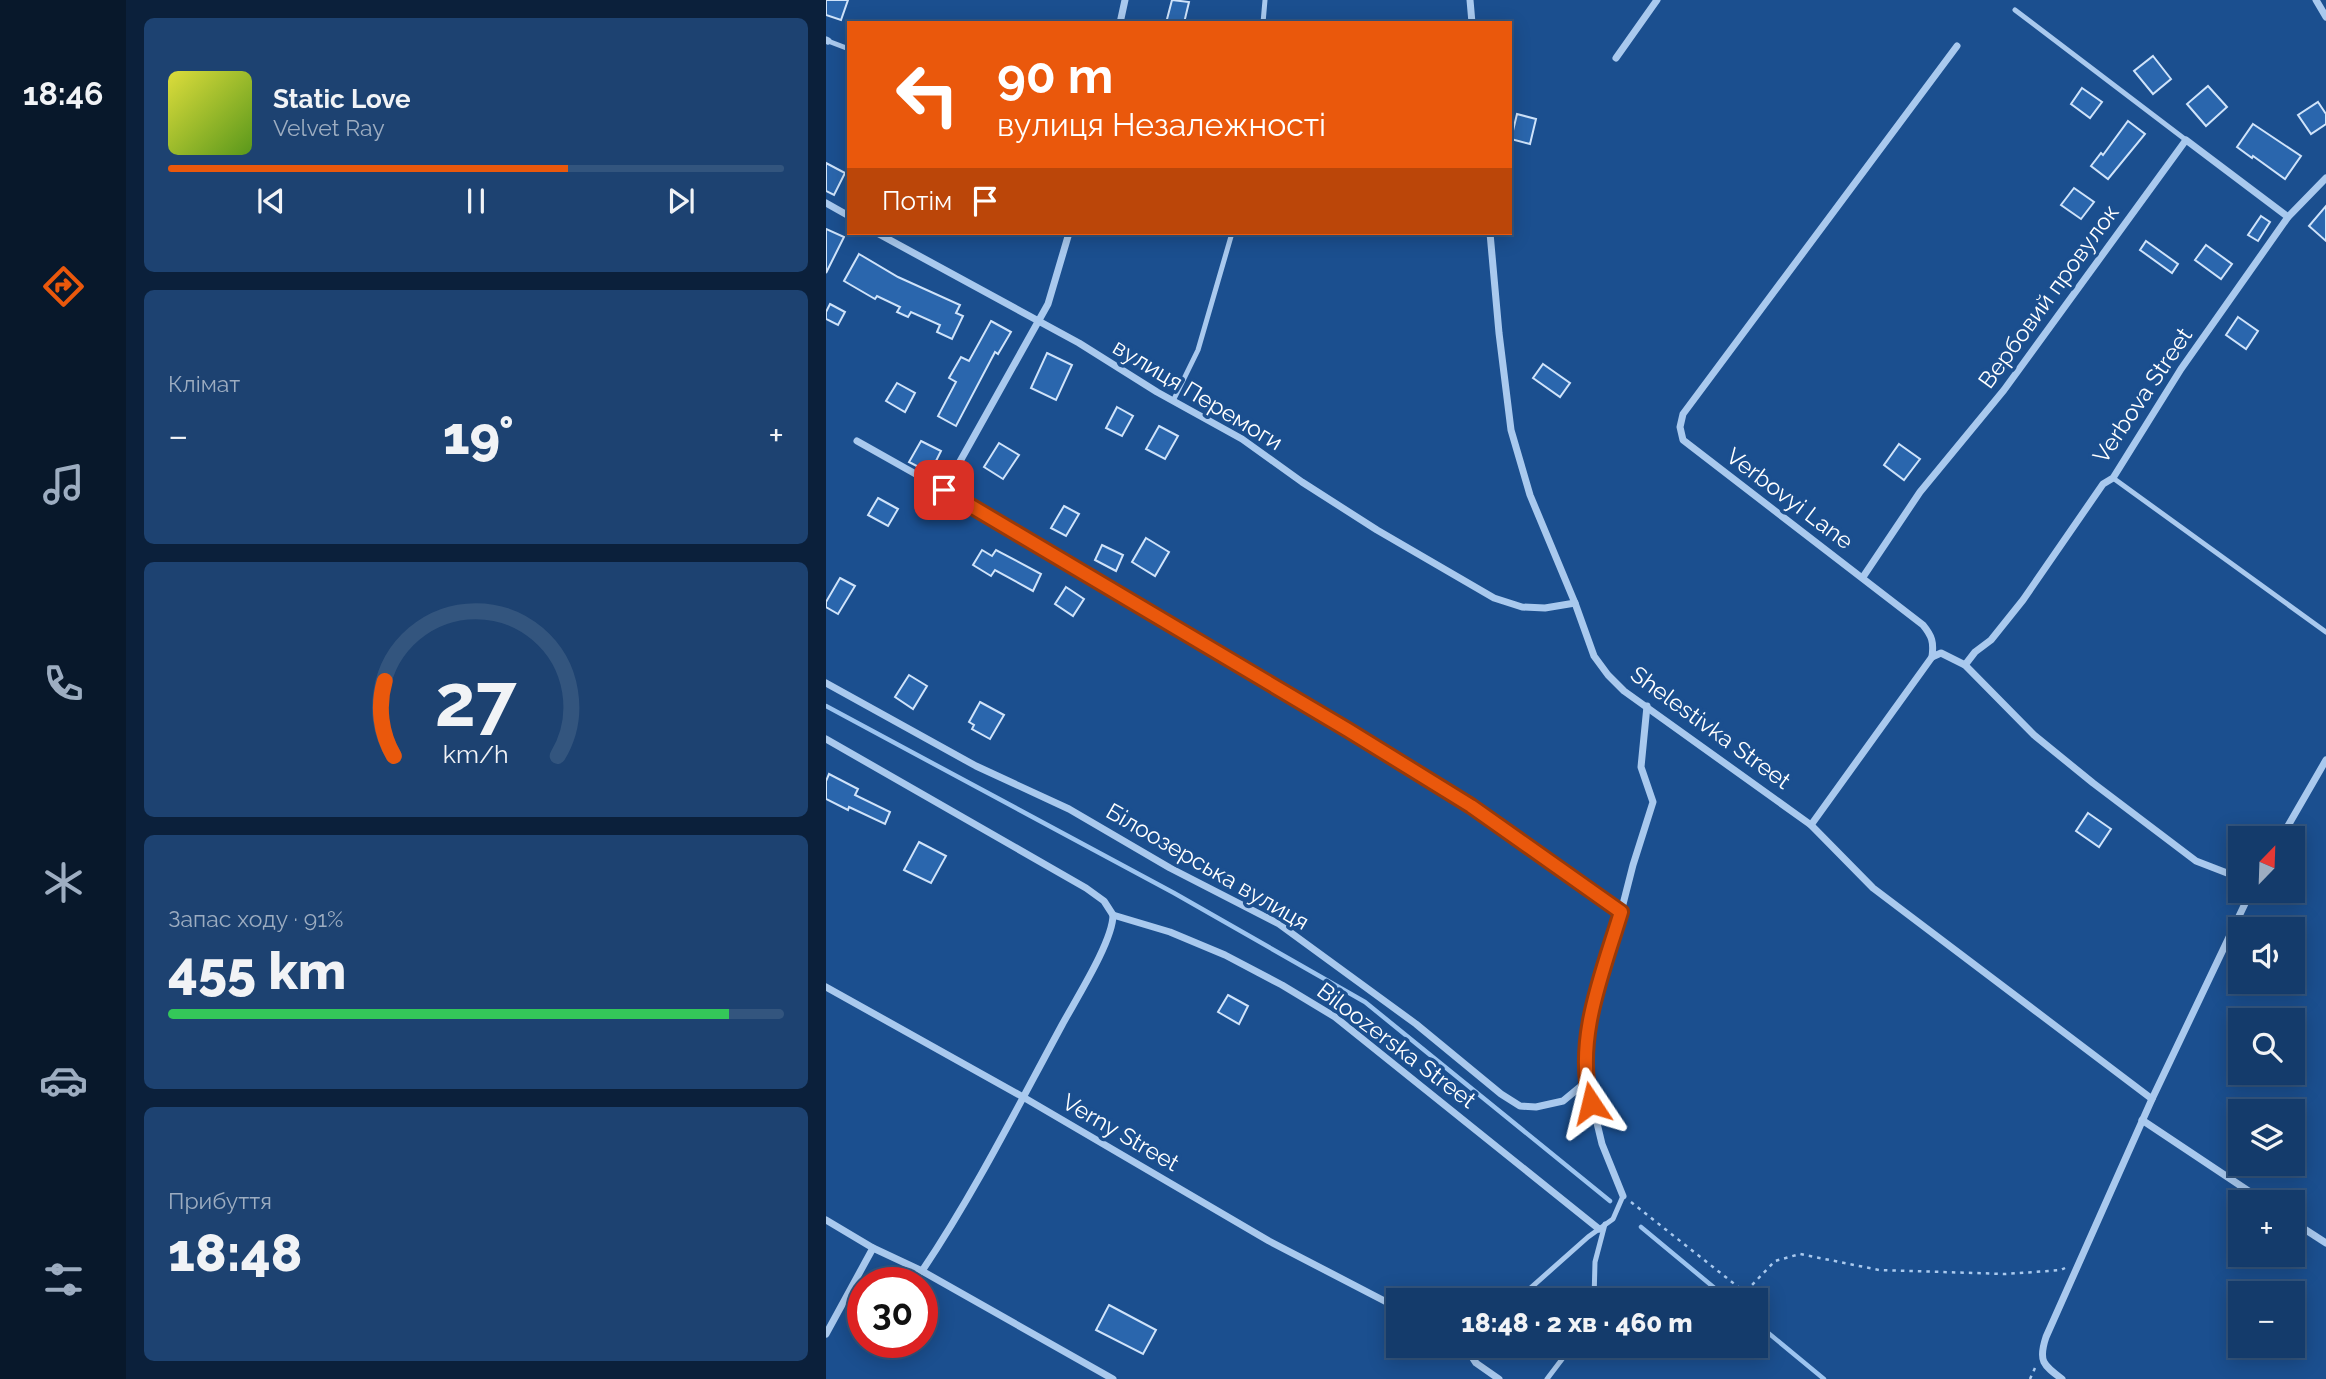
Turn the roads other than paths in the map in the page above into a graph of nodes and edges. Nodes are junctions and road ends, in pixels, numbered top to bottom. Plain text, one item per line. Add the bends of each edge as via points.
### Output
1 (1125, 0) edge
2 (1265, 0) edge
3 (1470, 0) edge
4 (1657, 0) edge
5 (2316, 0) edge
6 (2015, 10) dead end
7 (2326, 17) edge
8 (1120, 21) edge
9 (1264, 21) edge
10 (1472, 21) edge
11 (827, 41) edge
12 (1956, 46) dead end
13 (847, 48) edge
14 (1616, 58) dead end
15 (2186, 139) junction
16 (2326, 178) edge
17 (826, 203) edge
18 (847, 215) edge
19 (2288, 217) junction
20 (881, 235) edge
21 (1068, 235) edge
22 (1230, 235) edge
23 (1490, 235) edge
24 (1038, 322) junction
25 (1173, 401) junction
26 (857, 441) dead end
27 (2113, 478) junction
28 (944, 490) junction
29 (1863, 578) junction
30 (1575, 603) junction
31 (2326, 632) edge
32 (1932, 657) junction
33 (1965, 665) junction
34 (826, 683) edge
35 (1647, 706) junction
36 (826, 739) edge
37 (2326, 760) edge
38 (1811, 825) junction
39 (2288, 826) edge
40 (2228, 874) edge
41 (2245, 903) edge
42 (1621, 912) junction
43 (1114, 915) junction
44 (826, 988) edge
45 (1586, 1082) junction
46 (1023, 1097) junction
47 (2151, 1099) junction
48 (2143, 1120) junction
49 (2247, 1190) edge
50 (1623, 1196) joint
51 (826, 1220) edge
52 (1602, 1227) junction
53 (2305, 1229) edge
54 (2326, 1243) edge
55 (873, 1248) junction
56 (913, 1267) edge
57 (925, 1267) edge
58 (938, 1280) edge
59 (1531, 1288) edge
60 (1594, 1288) edge
61 (1386, 1302) edge
62 (826, 1334) edge
63 (1473, 1358) edge
64 (1563, 1358) edge
65 (1113, 1379) edge
66 (1499, 1379) edge
67 (1547, 1379) edge
68 (2063, 1379) edge

1 - 8 street
2 - 9 lane
3 - 10 street
4 - 14 street
5 - 7 street
6 - 15 lane
11 - 13 lane
12 - 29 street, Verbovyi Lane via 1683,414 1680,427 1683,440 1692,449
15 - 19 street
15 - 29 street, Вербовий провулок via 2004,390 1920,492
16 - 19 street, Verbova Street
17 - 18 street
19 - 27 street, Verbova Street via 2181,369
20 - 24 street, вулиця Перемоги
21 - 24 street via 1055,287
22 - 25 lane via 1198,350
23 - 30 street, Shelestivka Street via 1511,430 1530,495
24 - 25 street, вулиця Перемоги
24 - 28 street
25 - 30 street, вулиця Перемоги via 1242,439 1377,530 1494,598 1533,608
26 - 28 street
27 - 31 lane
27 - 33 street, Verbova Street via 2102,484 2023,600
28 - 42 street via 1460,799
29 - 32 street, Verbovyi Lane via 1923,625 1931,635
30 - 35 street, Shelestivka Street via 1594,656 1624,691
32 - 33 street via 1941,653
32 - 38 street
33 - 40 street via 2034,735 2093,783 2196,862
34 - 45 street, Білоозерська вулиця via 1279,924 1520,1106 1563,1101
35 - 38 street, Shelestivka Street
35 - 42 street via 1641,767 1653,802
36 - 43 street, Biloozerska Street via 1087,888
37 - 39 street
38 - 47 street, Shelestivka Street via 1873,888
41 - 47 street
42 - 45 street via 1592,1013
43 - 46 street via 1113,927
43 - 52 street, Biloozerska Street via 1225,955 1335,1017
44 - 46 street, Verny Street
45 - 50 street via 1602,1144
46 - 57 street
46 - 61 street, Verny Street via 1269,1241
47 - 48 street
48 - 49 street
48 - 68 street via 2046,1337 2045,1367
50 - 52 lane via 1613,1219
51 - 55 street
52 - 59 lane
52 - 60 lane
53 - 54 street
55 - 56 street
55 - 62 street
58 - 65 street
63 - 66 street
64 - 67 lane

